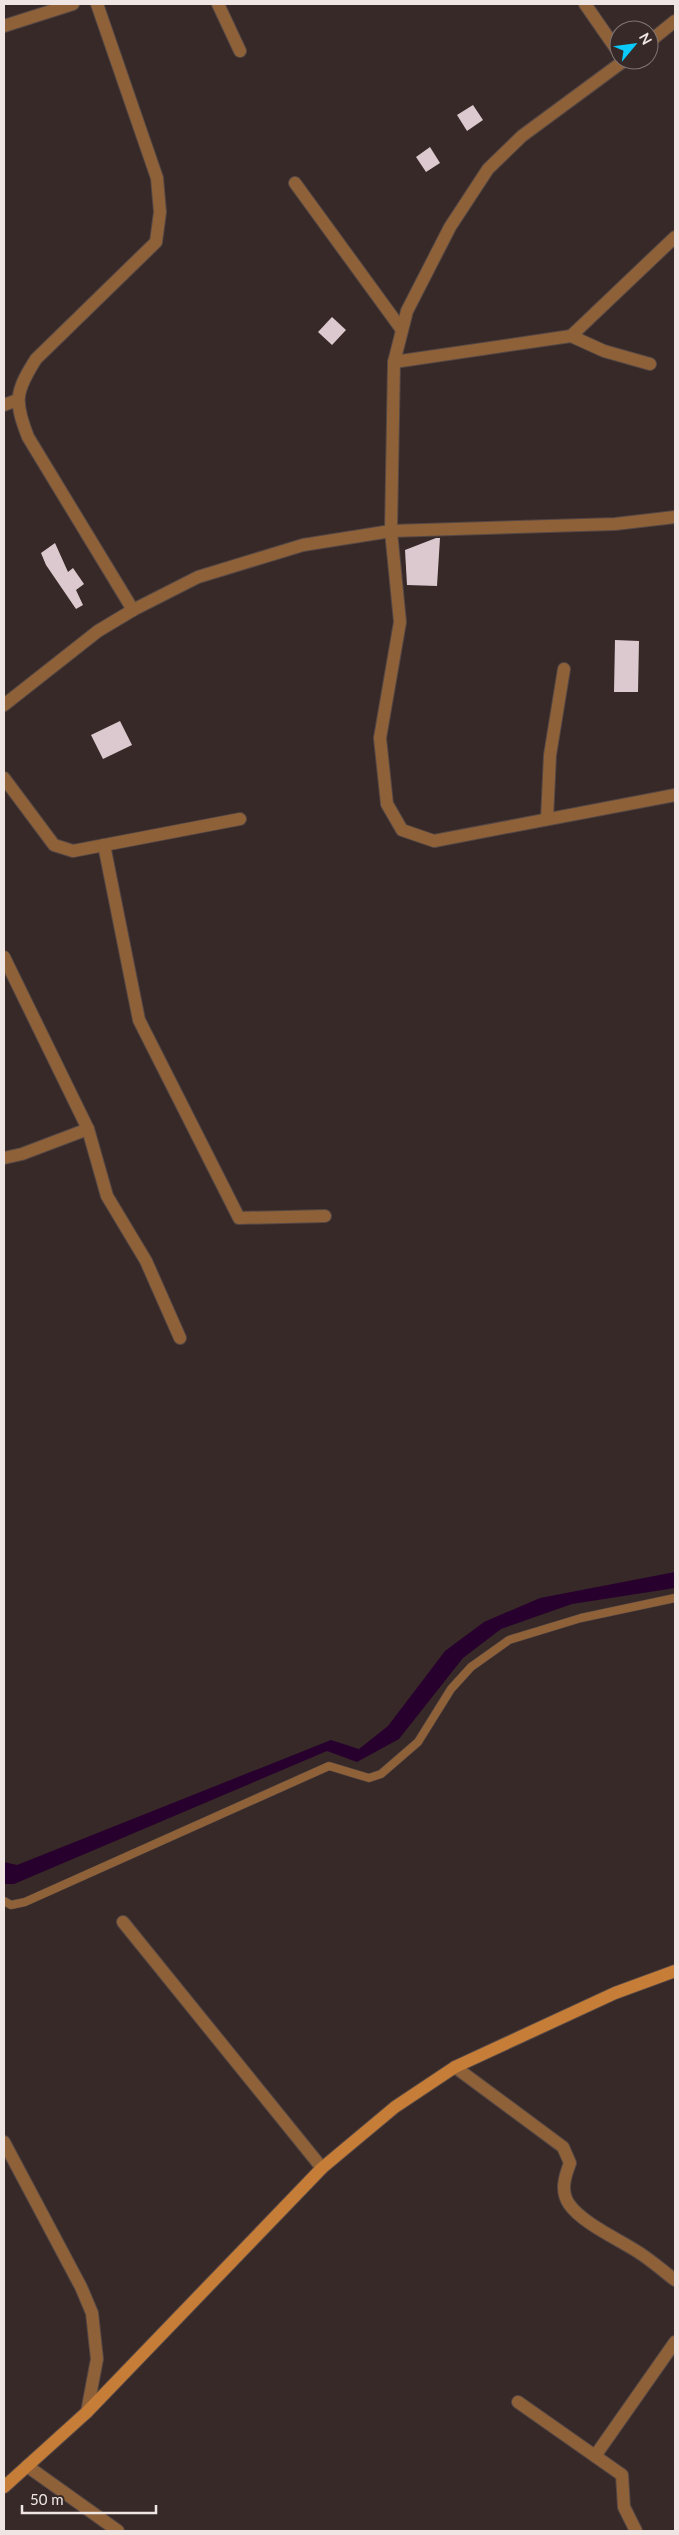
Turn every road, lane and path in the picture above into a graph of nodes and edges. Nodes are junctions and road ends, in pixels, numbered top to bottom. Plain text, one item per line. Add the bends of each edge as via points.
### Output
1 (73, 4) edge
2 (97, 4) edge
3 (218, 4) edge
4 (585, 4) edge
5 (675, 21) edge
6 (4, 26) edge
7 (659, 34) edge
8 (609, 39) edge
9 (240, 51) dead end
10 (609, 70) edge
11 (295, 183) dead end
12 (675, 237) edge
13 (402, 330) junction
14 (571, 336) junction
15 (394, 362) junction
16 (650, 364) dead end
17 (17, 400) junction
18 (4, 405) edge
19 (675, 517) edge
20 (391, 531) junction
21 (133, 610) junction
22 (564, 669) dead end
23 (4, 705) edge
24 (4, 778) edge
25 (675, 795) edge
26 (240, 819) dead end
27 (547, 819) junction
28 (104, 845) junction
29 (4, 957) edge
30 (88, 1129) junction
31 (4, 1158) edge
32 (326, 1216) dead end
33 (180, 1338) dead end
34 (675, 1598) edge
35 (4, 1901) edge
36 (123, 1922) dead end
37 (675, 1971) edge
38 (455, 2067) junction
39 (4, 2142) edge
40 (322, 2168) junction
41 (675, 2280) edge
42 (675, 2342) edge
43 (518, 2402) dead end
44 (87, 2412) junction
45 (595, 2456) junction
46 (27, 2466) junction
47 (4, 2487) edge
48 (118, 2531) edge
49 (636, 2531) edge

1 - 6 street
2 - 17 street via 157,178 160,212 156,242 36,359 21,382
3 - 9 street
4 - 8 street
5 - 7 street
10 - 13 street via 522,136 488,169 450,227 408,311
11 - 13 street
12 - 14 street
13 - 15 street
14 - 15 street
14 - 16 street via 604,351
15 - 20 street
17 - 18 street
17 - 21 street via 28,437
19 - 20 street via 615,524
20 - 21 street via 303,545 227,568 198,577
20 - 27 street via 400,622 380,738 386,804 402,830 434,841
21 - 23 street via 98,631
22 - 27 street via 550,755
24 - 28 street via 54,845 73,851
25 - 27 street
26 - 28 street
28 - 32 street via 139,1020 239,1218
29 - 30 street
30 - 31 street
30 - 33 street via 107,1196 146,1261
34 - 35 lane via 581,1618 509,1640 471,1667 450,1689 418,1742 381,1774 369,1778 329,1766 25,1902 11,1905
36 - 40 street
37 - 38 main road via 615,1993
38 - 40 main road via 396,2107
38 - 41 street via 563,2147 570,2163 564,2178 568,2203 583,2217
39 - 44 street via 92,2313 97,2360
40 - 44 main road
42 - 45 street
43 - 45 street
44 - 46 main road
45 - 49 street via 622,2475 624,2507
46 - 47 main road
46 - 48 street

